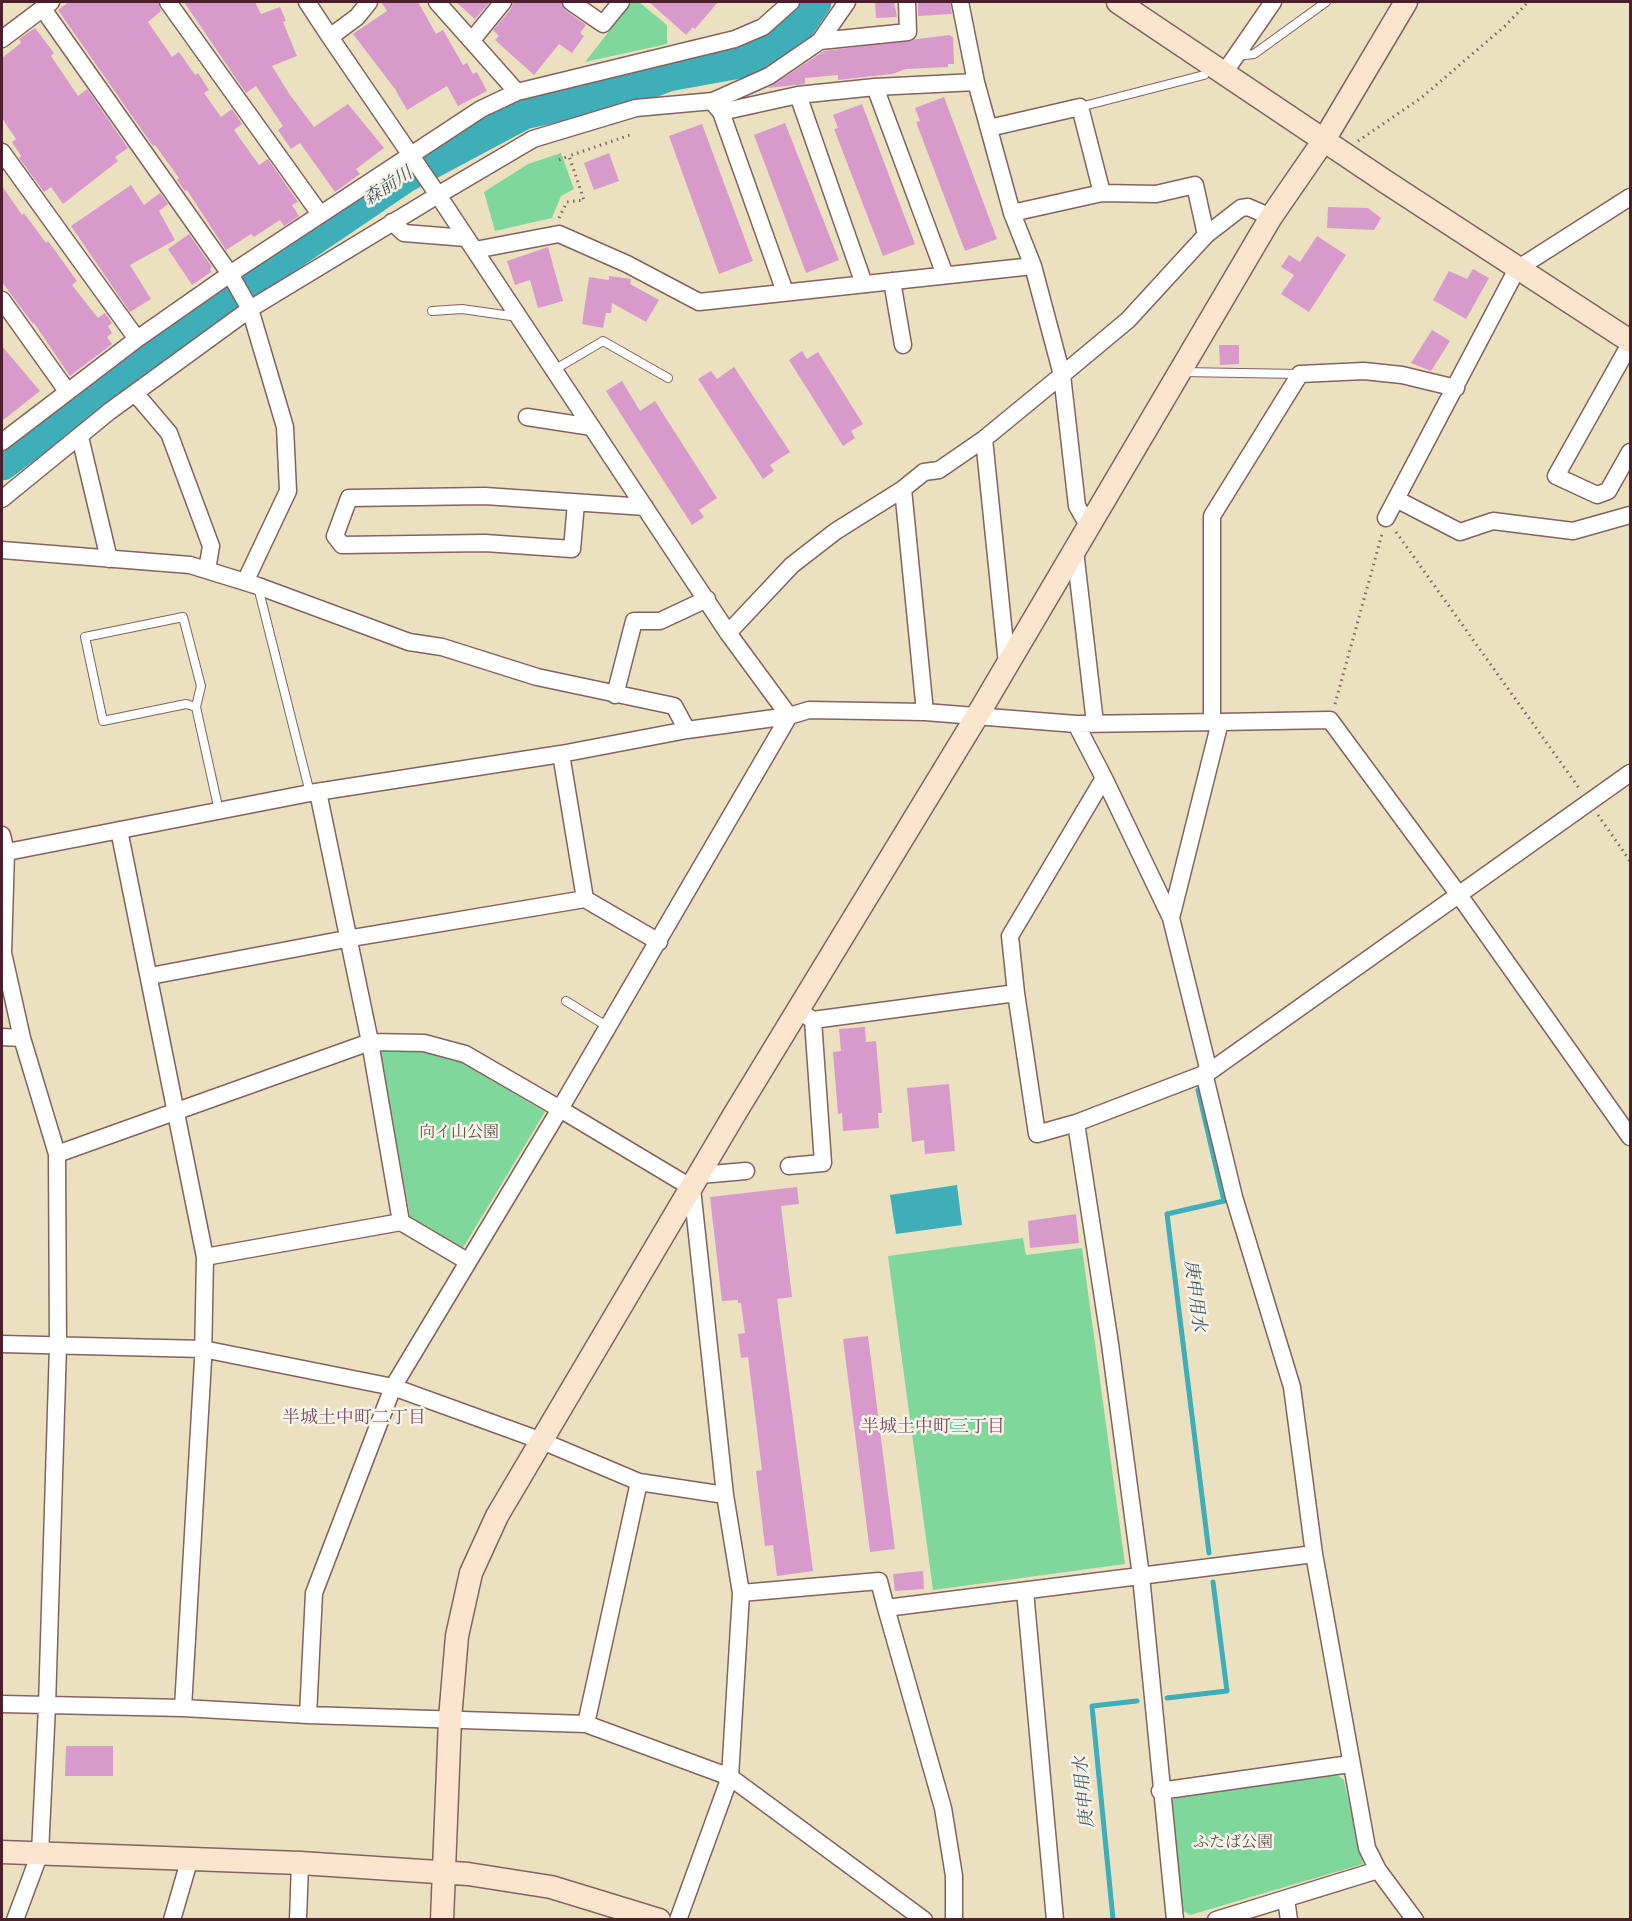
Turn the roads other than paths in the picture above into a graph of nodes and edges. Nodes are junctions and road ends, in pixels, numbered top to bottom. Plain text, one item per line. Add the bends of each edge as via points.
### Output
1 (168, 2) edge
2 (307, 2) edge
3 (369, 2) edge
4 (437, 2) edge
5 (503, 2) edge
6 (571, 2) edge
7 (621, 2) edge
8 (791, 2) edge
9 (847, 2) edge
10 (907, 2) edge
11 (960, 2) edge
12 (1118, 2) edge
13 (1273, 2) edge
14 (1326, 2) edge
15 (1402, 3) edge
16 (48, 5) edge
17 (330, 37) junction
18 (2, 39) edge
19 (472, 40) junction
20 (820, 41) junction
21 (1221, 68) junction
22 (976, 82) junction
23 (875, 87) junction
24 (517, 92) junction
25 (798, 95) junction
26 (717, 107) junction
27 (1080, 107) junction
28 (989, 128) junction
29 (1332, 146) junction
30 (2, 152) edge
31 (410, 155) junction
32 (1102, 193) junction
33 (438, 195) junction
34 (1630, 197) edge
35 (1012, 213) junction
36 (320, 214) junction
37 (1271, 217) junction
38 (392, 222) junction
39 (1206, 235) junction
40 (470, 244) junction
41 (1033, 266) junction
42 (1517, 269) junction
43 (230, 274) junction
44 (945, 275) junction
45 (892, 281) junction
46 (864, 284) junction
47 (785, 292) junction
48 (2, 300) edge
49 (250, 309) junction
50 (432, 311) dead end
51 (519, 318) junction
52 (137, 339) junction
53 (1630, 342) edge
54 (903, 345) dead end
55 (554, 369) junction
56 (1181, 372) junction
57 (1300, 374) junction
58 (1062, 375) junction
59 (668, 378) dead end
60 (1456, 388) junction
61 (67, 391) junction
62 (135, 393) junction
63 (527, 417) dead end
64 (592, 427) junction
65 (80, 437) junction
66 (984, 439) junction
67 (2, 442) edge
68 (1630, 452) edge
69 (903, 489) junction
70 (2, 499) edge
71 (1396, 499) junction
72 (576, 504) junction
73 (645, 507) junction
74 (1630, 515) edge
75 (1386, 518) road end
76 (1089, 527) junction
77 (2, 550) edge
78 (1075, 551) junction
79 (109, 559) junction
80 (207, 570) junction
81 (251, 584) junction
82 (707, 599) junction
83 (728, 633) junction
84 (1007, 664) junction
85 (615, 695) junction
86 (196, 707) junction
87 (925, 712) junction
88 (789, 716) junction
89 (977, 716) junction
90 (1216, 722) junction
91 (1095, 723) junction
92 (1076, 724) junction
93 (687, 730) junction
94 (561, 754) junction
95 (1630, 773) edge
96 (1104, 778) junction
97 (314, 793) junction
98 (219, 811) junction
99 (119, 830) junction
100 (2, 835) edge
101 (4, 852) edge
102 (1459, 895) junction
103 (585, 899) junction
104 (1171, 918) junction
105 (346, 939) junction
106 (659, 942) junction
107 (150, 976) junction
108 (1016, 993) junction
109 (566, 1001) dead end
110 (806, 1016) junction
111 (608, 1027) junction
112 (2, 1036) edge
113 (22, 1038) junction
114 (370, 1042) junction
115 (1207, 1072) junction
116 (560, 1109) junction
117 (177, 1113) junction
118 (1076, 1123) junction
119 (1630, 1137) edge
120 (57, 1154) junction
121 (789, 1166) dead end
122 (746, 1170) dead end
123 (696, 1182) junction
124 (401, 1222) junction
125 (205, 1257) junction
126 (467, 1261) junction
127 (2, 1344) edge
128 (58, 1346) junction
129 (203, 1349) junction
130 (393, 1387) junction
131 (542, 1441) junction
132 (639, 1482) junction
133 (725, 1495) junction
134 (1314, 1554) junction
135 (1140, 1576) junction
136 (1024, 1591) junction
137 (741, 1593) junction
138 (886, 1608) junction
139 (2, 1704) edge
140 (47, 1706) junction
141 (183, 1708) junction
142 (308, 1715) junction
143 (450, 1719) junction
144 (586, 1724) junction
145 (1350, 1764) junction
146 (730, 1777) junction
147 (1160, 1791) junction
148 (2, 1852) edge
149 (39, 1853) junction
150 (190, 1858) junction
151 (300, 1863) junction
152 (1378, 1870) junction
153 (443, 1871) junction
154 (1286, 1899) junction
155 (15, 1920) edge
156 (172, 1920) edge
157 (298, 1920) edge
158 (442, 1920) edge
159 (659, 1920) edge
160 (678, 1920) edge
161 (924, 1920) edge
162 (954, 1920) edge
163 (1055, 1920) edge
164 (1175, 1920) edge
165 (1216, 1920) edge
166 (1289, 1920) edge
167 (1414, 1920) edge

1 - 36 street
2 - 17 street
3 - 17 street via 357,17
4 - 19 street
5 - 19 street
6 - 7 street via 603,24
8 - 24 street via 763,27 735,39
9 - 20 street
10 - 20 street via 908,32
11 - 22 street
12 - 21 street
13 - 21 street
14 - 21 lane via 1254,54
15 - 29 street
16 - 18 street
16 - 43 street
17 - 31 street
19 - 24 street
20 - 26 street
21 - 27 lane
21 - 29 street
22 - 23 street
22 - 28 street
23 - 25 street
23 - 44 street
24 - 31 street via 481,109
25 - 26 street
25 - 46 street
26 - 33 street via 636,108 533,139
26 - 47 street
27 - 28 street
27 - 32 street
28 - 35 street
29 - 37 street
29 - 42 street
30 - 52 street
31 - 33 street
31 - 36 street
32 - 35 street
32 - 39 street via 1156,194 1195,185
33 - 38 street
33 - 40 street
34 - 42 street
35 - 41 street
36 - 43 street
37 - 39 street via 1241,208
37 - 56 street
38 - 40 street via 404,233
38 - 49 street
39 - 58 street via 1128,320
40 - 47 street via 559,234 699,302
40 - 51 street
41 - 44 street
41 - 58 street
42 - 53 street
42 - 60 street
43 - 49 street
43 - 52 street
44 - 45 street
45 - 46 street
45 - 54 street
46 - 47 street
48 - 61 street
49 - 62 street
49 - 81 street via 285,428 288,492
50 - 51 lane via 462,309
51 - 55 street
52 - 61 street
53 - 68 street via 1556,476 1597,495 1608,491
55 - 59 lane via 603,341
55 - 64 street
56 - 57 lane
56 - 76 street
57 - 60 street via 1364,371
57 - 90 street via 1212,516
58 - 66 street
58 - 76 street via 1077,506
60 - 71 street
61 - 67 street
62 - 65 street
62 - 80 street via 169,434 211,546
63 - 64 street
64 - 73 street
65 - 70 street
65 - 79 street
66 - 69 street via 939,470 924,472
66 - 84 street
69 - 83 street via 836,531 792,565
69 - 87 street
71 - 74 street via 1460,532 1493,522 1574,531
71 - 75 street
72 - 72 street via 485,496 349,498 335,536 342,545 484,543 572,549
72 - 73 street
73 - 82 street
76 - 78 street
77 - 79 street
78 - 84 street
78 - 91 street
79 - 80 street
80 - 81 street
81 - 85 street via 409,642 442,647 537,677
81 - 97 lane
82 - 83 street
82 - 85 street via 660,621 634,621
83 - 88 street
84 - 89 street
85 - 93 street via 674,706
86 - 86 lane via 201,687 183,617 85,637 103,721 186,704
86 - 98 lane
87 - 88 street via 809,710
87 - 89 street
88 - 93 street
88 - 106 street
89 - 92 street
89 - 110 street
90 - 91 street
90 - 102 street via 1330,720
90 - 104 street
91 - 92 street
92 - 96 street
93 - 94 street
94 - 97 street
94 - 103 street
95 - 102 street
96 - 104 street
96 - 108 street via 1010,936
97 - 98 street
97 - 105 street
98 - 99 street
99 - 101 street
99 - 107 street
100 - 101 street
101 - 113 street via 3,953
102 - 115 street
102 - 119 street
103 - 105 street
103 - 106 street
104 - 115 street
105 - 107 street
105 - 114 street
106 - 111 street
107 - 117 street
108 - 110 street
108 - 118 street via 1037,1134
109 - 111 lane
110 - 121 street via 823,1163
110 - 123 street
111 - 116 street
112 - 113 street
113 - 120 street
114 - 116 street via 424,1043 465,1054
114 - 117 street
114 - 124 street
115 - 118 street
115 - 134 street via 1234,1197 1292,1387
116 - 123 street
116 - 126 street
117 - 120 street
117 - 125 street
118 - 135 street
120 - 128 street
122 - 123 street
123 - 131 street
123 - 133 street
124 - 125 street
124 - 126 street
125 - 129 street
126 - 130 street
127 - 128 street
128 - 129 street
128 - 140 street
129 - 130 street
129 - 141 street
130 - 131 street
130 - 142 street via 314,1593
131 - 132 street
131 - 143 street via 497,1516 471,1573 457,1636
132 - 133 street
132 - 144 street
133 - 137 street
134 - 135 street
134 - 145 street
135 - 136 street
135 - 147 street
136 - 138 street
136 - 163 street
137 - 138 street via 879,1581
137 - 146 street
138 - 162 street via 943,1808 954,1876
139 - 140 street
140 - 141 street
140 - 149 street
141 - 142 street
142 - 143 street
143 - 144 street
143 - 153 street
144 - 146 street
145 - 147 street
145 - 152 street via 1367,1848
146 - 160 street
146 - 161 street
147 - 164 street
148 - 149 street
149 - 150 street
149 - 155 street
150 - 151 street
150 - 156 street
151 - 153 street
151 - 157 street
152 - 154 street
152 - 167 street
153 - 158 street
153 - 159 street via 551,1887
154 - 165 street
154 - 166 street

